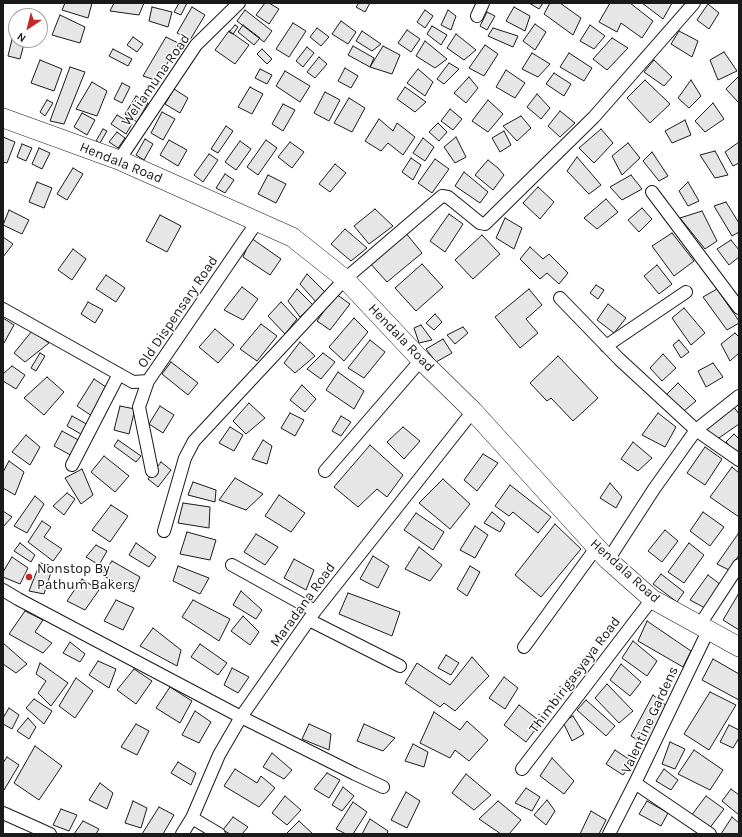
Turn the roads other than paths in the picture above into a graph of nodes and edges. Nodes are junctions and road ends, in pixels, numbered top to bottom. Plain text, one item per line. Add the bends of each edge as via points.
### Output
1 (484, 3) edge
2 (694, 3) edge
3 (232, 5) edge
4 (477, 16) dead end
5 (3, 118) edge
6 (119, 160) junction
7 (652, 192) dead end
8 (257, 222) junction
9 (345, 279) junction
10 (686, 292) dead end
11 (560, 298) dead end
12 (739, 308) edge
13 (3, 309) edge
14 (606, 346) junction
15 (421, 360) junction
16 (119, 374) junction
17 (148, 381) junction
18 (739, 396) edge
19 (473, 410) junction
20 (696, 430) junction
21 (739, 460) edge
22 (72, 465) dead end
23 (152, 471) dead end
24 (325, 472) dead end
25 (164, 531) dead end
26 (602, 554) junction
27 (232, 564) dead end
28 (739, 566) edge
29 (3, 590) edge
30 (652, 599) junction
31 (312, 616) junction
32 (703, 628) junction
33 (524, 647) dead end
34 (739, 648) edge
35 (400, 666) dead end
36 (241, 717) junction
37 (522, 769) dead end
38 (635, 783) junction
39 (383, 787) dead end
40 (3, 813) edge
41 (192, 818) junction
42 (45, 833) edge
43 (182, 834) edge
44 (219, 834) edge
45 (609, 834) edge
46 (710, 834) edge

1 - 4 street
2 - 9 street via 594,117 485,224 480,223 448,197 442,196
3 - 6 street, Weliamuna Road via 196,45
5 - 6 main road, Hendala Road
6 - 8 main road, Hendala Road
7 - 12 street
8 - 9 main road, Hendala Road via 292,237
8 - 17 street, Old Dispensary Road
9 - 15 main road, Hendala Road
9 - 25 street via 194,441 185,458
10 - 14 street
11 - 14 street
13 - 16 street, Old Dispensary Road
14 - 20 street
15 - 19 main road, Hendala Road
15 - 24 street
16 - 17 street, Old Dispensary Road via 133,382
16 - 22 street
17 - 23 street via 139,407
18 - 20 street
19 - 26 main road, Hendala Road
19 - 31 street, Maradana Road
20 - 21 street
20 - 26 street via 654,489
26 - 30 main road, Hendala Road
26 - 33 street
27 - 31 street
28 - 32 street, Valentine Gardens
29 - 36 street
30 - 32 main road, Hendala Road
30 - 37 street, Thimbirigasyaya Road
31 - 35 street
31 - 36 street, Maradana Road
32 - 34 main road, Hendala Road
32 - 38 street, Valentine Gardens
36 - 39 street
36 - 41 street, Maradana Road via 219,755
38 - 45 street
38 - 46 street, Valentine Gardens
40 - 42 street
41 - 43 street, Maradana Road
41 - 44 street

